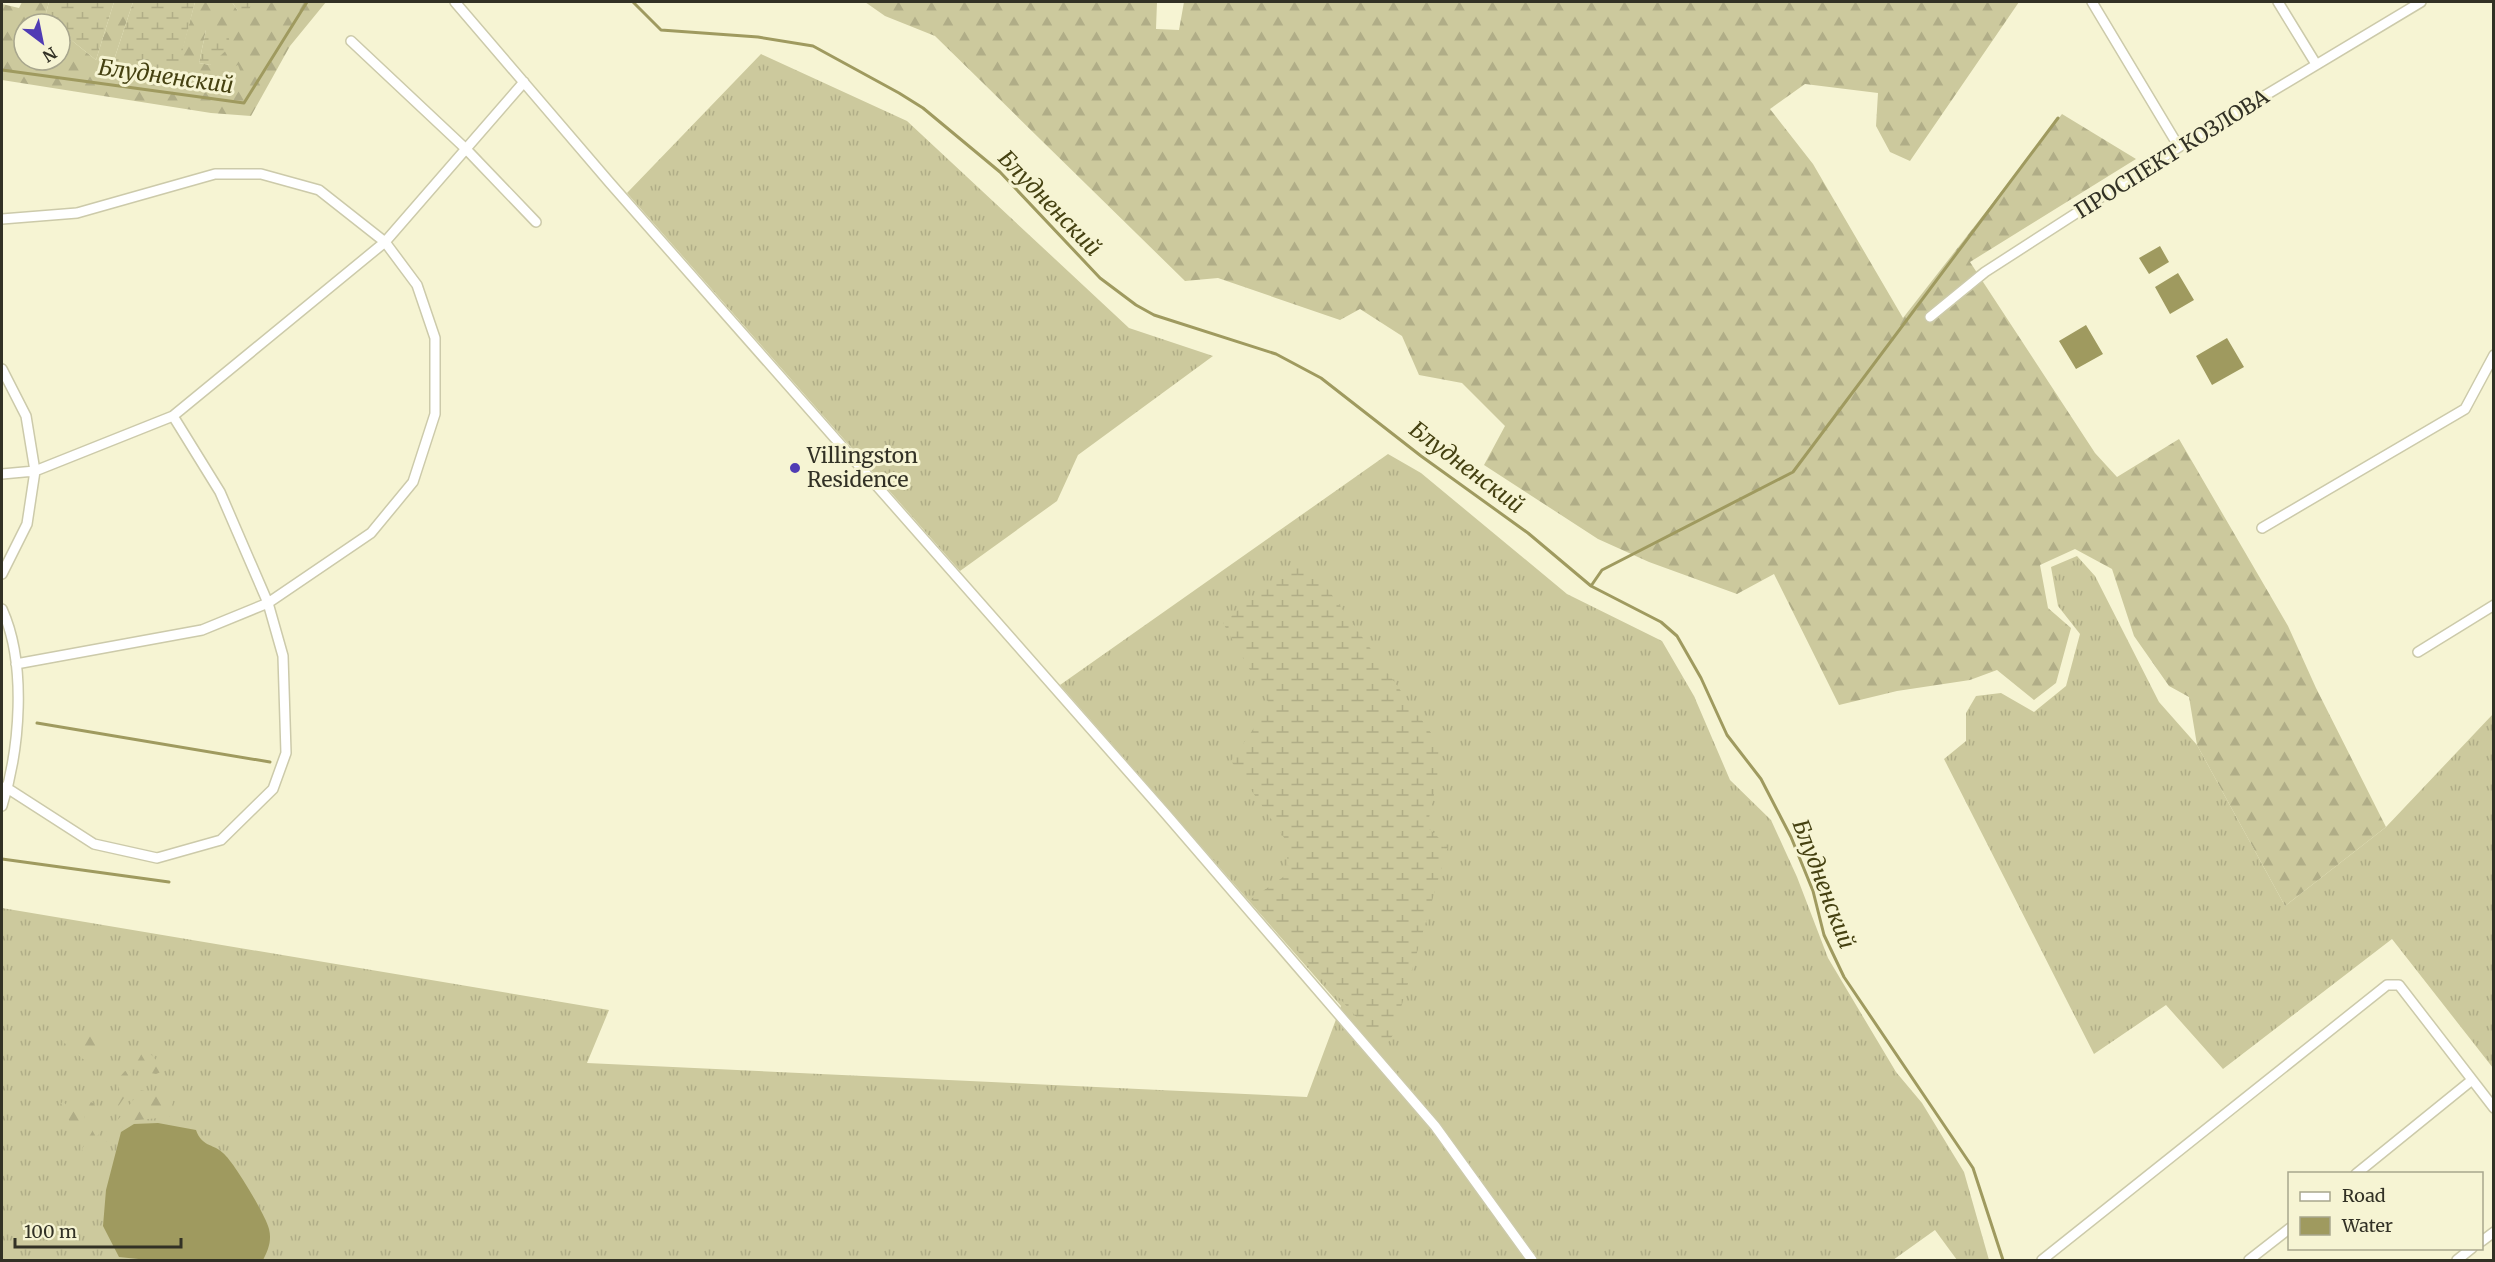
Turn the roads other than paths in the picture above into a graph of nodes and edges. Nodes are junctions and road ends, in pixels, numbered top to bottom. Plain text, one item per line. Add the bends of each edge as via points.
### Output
1 (455, 2) edge
2 (2092, 2) edge
3 (2278, 2) edge
4 (2421, 2) edge
5 (351, 41) dead end
6 (2316, 64) junction
7 (524, 82) junction
8 (2179, 147) junction
9 (466, 149) junction
10 (2, 219) edge
11 (536, 222) dead end
12 (385, 242) junction
13 (1930, 317) dead end
14 (2493, 355) edge
15 (2, 369) edge
16 (172, 416) junction
17 (35, 471) junction
18 (2, 474) edge
19 (2262, 528) dead end
20 (2, 574) edge
21 (268, 603) junction
22 (2493, 605) edge
23 (2, 609) edge
24 (2418, 652) dead end
25 (16, 664) junction
26 (4, 788) edge
27 (2, 806) edge
28 (2472, 1080) junction
29 (2493, 1108) edge
30 (2357, 1172) edge
31 (2288, 1229) edge
32 (1532, 1260) edge
33 (2042, 1260) edge
34 (2249, 1260) edge

1 - 7 street
2 - 8 street
3 - 6 street
4 - 6 street, ПРОСПЕКТ КОЗЛОВА
5 - 9 street
6 - 8 street, ПРОСПЕКТ КОЗЛОВА
7 - 9 street
7 - 32 street via 1427,1117
8 - 13 street, ПРОСПЕКТ КОЗЛОВА via 1985,272
9 - 11 street
9 - 12 street
10 - 12 street via 77,213 215,174 261,174 319,190
12 - 16 street
12 - 21 street via 417,285 435,338 435,414 413,482 371,533
14 - 19 street via 2465,409
15 - 17 street via 26,416
16 - 17 street
16 - 21 street via 220,492
17 - 18 street
17 - 20 street via 27,524
21 - 25 street via 202,630
21 - 26 street via 283,656 286,753 273,789 221,840 157,858 94,844
22 - 24 street
23 - 25 street
25 - 26 street via 16,735
26 - 27 street
28 - 29 street
28 - 30 street
28 - 33 street via 2399,985 2386,985
31 - 34 street

